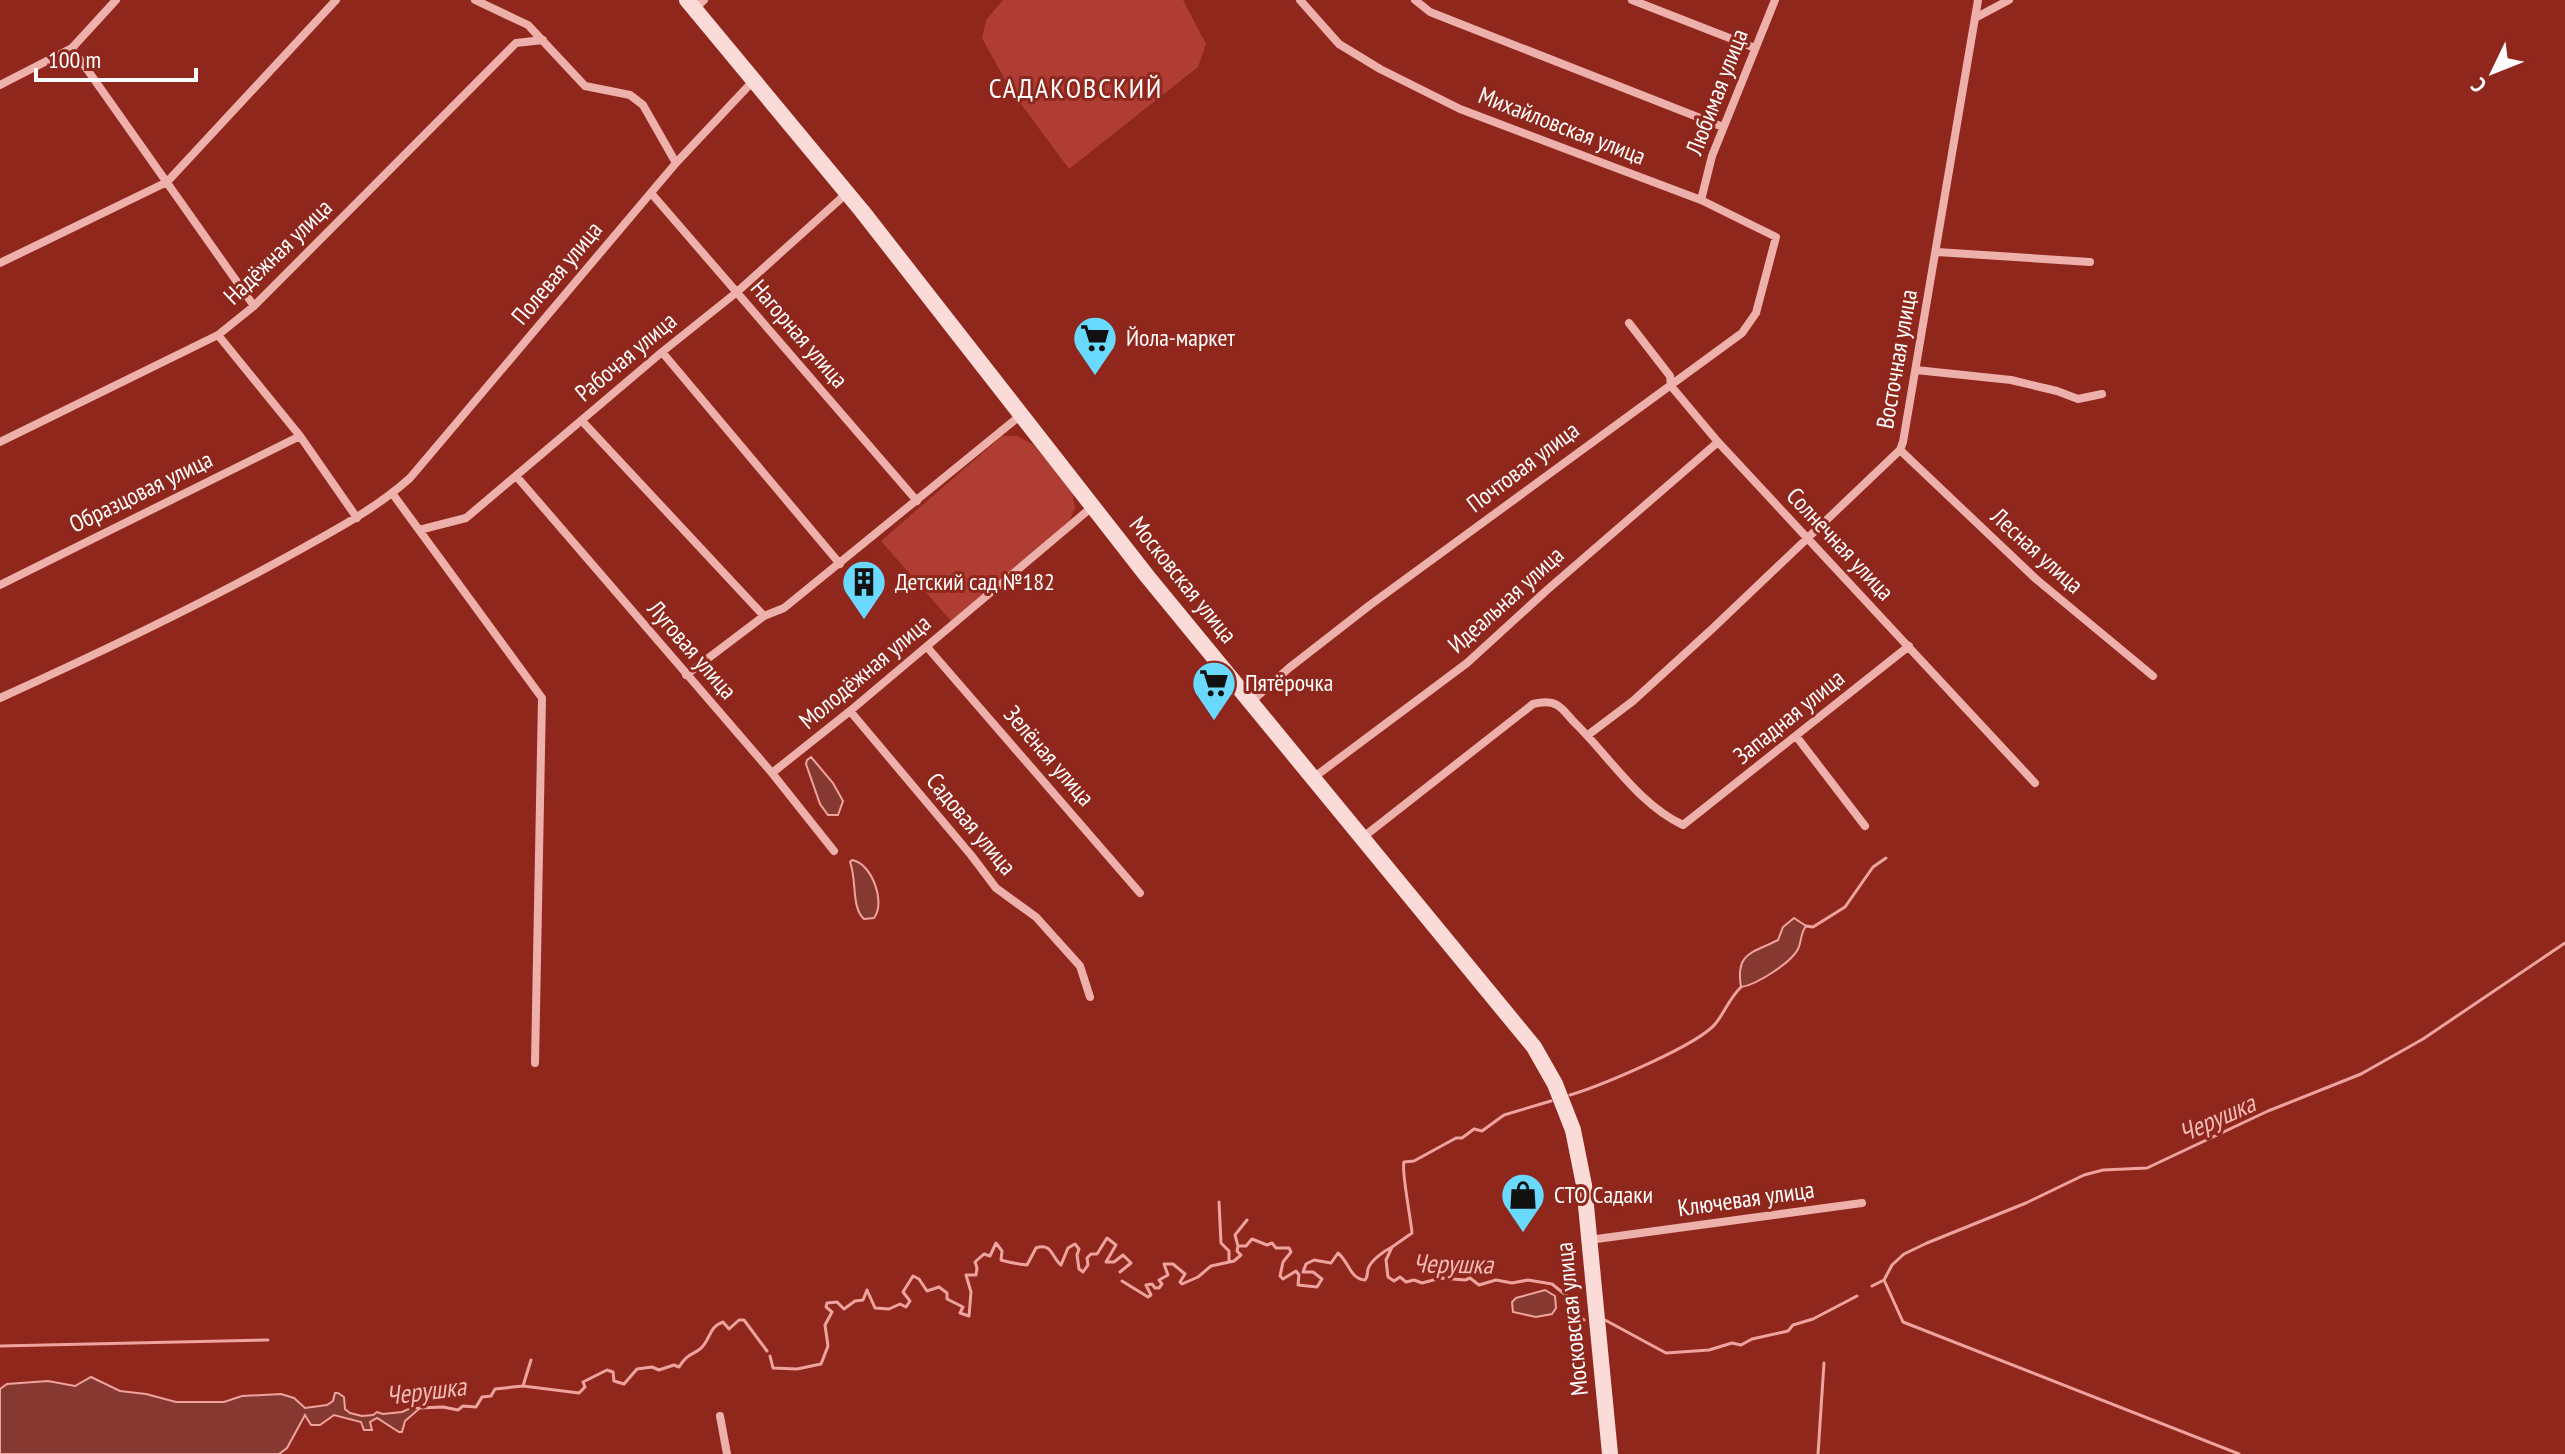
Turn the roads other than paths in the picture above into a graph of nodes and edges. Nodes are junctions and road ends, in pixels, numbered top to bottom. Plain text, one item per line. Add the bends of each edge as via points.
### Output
1 (116, 0) edge
2 (336, 0) edge
3 (475, 0) edge
4 (1300, 0) edge
5 (1415, 0) edge
6 (1632, 0) edge
7 (1775, 0) edge
8 (1978, 0) edge
9 (2009, 0) edge
10 (695, 3) edge
11 (1975, 18) junction
12 (543, 40) junction
13 (72, 48) junction
14 (1755, 48) junction
15 (755, 80) junction
16 (0, 85) edge
17 (1723, 127) junction
18 (676, 163) junction
19 (167, 182) junction
20 (651, 193) junction
21 (847, 193) junction
22 (1701, 200) junction
23 (1776, 237) joint
24 (1937, 252) junction
25 (2090, 262) dead end
26 (0, 263) edge
27 (737, 292) junction
28 (254, 306) junction
29 (1629, 323) dead end
30 (218, 335) junction
31 (662, 352) junction
32 (1916, 370) junction
33 (1671, 386) junction
34 (2102, 394) dead end
35 (1021, 415) junction
36 (582, 421) junction
37 (300, 436) junction
38 (0, 442) edge
39 (1718, 442) junction
40 (1900, 450) junction
41 (517, 477) junction
42 (392, 493) junction
43 (917, 501) junction
44 (1092, 506) junction
45 (357, 518) junction
46 (419, 530) junction
47 (1807, 539) junction
48 (840, 564) junction
49 (0, 585) edge
50 (764, 616) junction
51 (1909, 646) junction
52 (927, 647) junction
53 (686, 675) junction
54 (2153, 676) dead end
55 (0, 698) edge
56 (1250, 702) junction
57 (850, 711) junction
58 (1588, 735) junction
59 (1796, 736) junction
60 (772, 773) junction
61 (1312, 778) junction
62 (2035, 783) dead end
63 (1865, 826) dead end
64 (1361, 839) junction
65 (834, 851) dead end
66 (1140, 893) dead end
67 (1090, 997) dead end
68 (535, 1063) dead end
69 (1862, 1203) dead end
70 (1588, 1240) junction
71 (720, 1416) dead end
72 (727, 1454) edge
73 (1610, 1454) edge

1 - 13 street
2 - 19 street
3 - 12 street via 528,25
4 - 22 street, Михайловская улица via 1339,44 1460,109
5 - 17 street via 1430,12
6 - 14 street
7 - 14 street, Любимая улица
8 - 11 street, Восточная улица
9 - 11 street
10 - 15 main road, Московская улица
11 - 24 street, Восточная улица
12 - 18 street via 585,86 630,95 643,105
12 - 28 street, Надёжная улица via 516,43
13 - 16 street
13 - 19 street
14 - 17 street, Любимая улица
15 - 18 street, Полевая улица
15 - 21 main road, Московская улица
17 - 22 street, Любимая улица
18 - 20 street, Полевая улица
19 - 26 street
19 - 28 street
20 - 27 street, Нагорная улица
20 - 42 street, Полевая улица
21 - 27 street, Рабочая улица
21 - 35 main road, Московская улица
22 - 23 street, Михайловская улица
23 - 33 street, Почтовая улица via 1756,313 1742,333
24 - 25 street
24 - 32 street, Восточная улица
27 - 31 street, Рабочая улица
27 - 43 street, Нагорная улица
28 - 30 street, Надёжная улица
29 - 33 street, Солнечная улица via 1670,376
30 - 37 street
30 - 38 street, Надёжная улица
31 - 36 street, Рабочая улица
31 - 48 street
32 - 34 street via 2011,380 2078,399
32 - 40 street, Восточная улица
33 - 39 street, Солнечная улица
33 - 56 street, Почтовая улица via 1370,605
35 - 43 street
35 - 44 main road, Московская улица
36 - 41 street, Рабочая улица
36 - 50 street
37 - 45 street
37 - 49 street, Образцовая улица
39 - 47 street, Солнечная улица
39 - 61 street, Идеальная улица via 1467,663
40 - 47 street, Восточная улица
40 - 54 street, Лесная улица via 2036,579
41 - 46 street, Рабочая улица via 466,518
41 - 53 street, Луговая улица
42 - 45 street, Полевая улица
42 - 46 street
43 - 48 street
44 - 52 street, Молодёжная улица
44 - 56 main road, Московская улица
45 - 55 street, Полевая улица via 238,583
46 - 68 street via 542,698
47 - 51 street, Солнечная улица
47 - 58 street, Восточная улица via 1633,701
48 - 50 street via 784,608
50 - 53 street
51 - 59 street, Западная улица
51 - 62 street, Солнечная улица
52 - 57 street, Молодёжная улица
52 - 66 street, Зелёная улица
53 - 60 street, Луговая улица
56 - 61 main road, Московская улица
57 - 60 street, Молодёжная улица
57 - 67 street, Садовая улица via 996,888 1036,917 1080,966
58 - 59 street, Западная улица via 1635,788 1683,825
58 - 64 street via 1556,704 1533,704
59 - 63 street
60 - 65 street, Луговая улица
61 - 64 main road, Московская улица
64 - 70 main road, Московская улица via 1534,1047 1555,1084 1573,1130
69 - 70 street, Ключевая улица
70 - 73 main road, Московская улица
71 - 72 street

